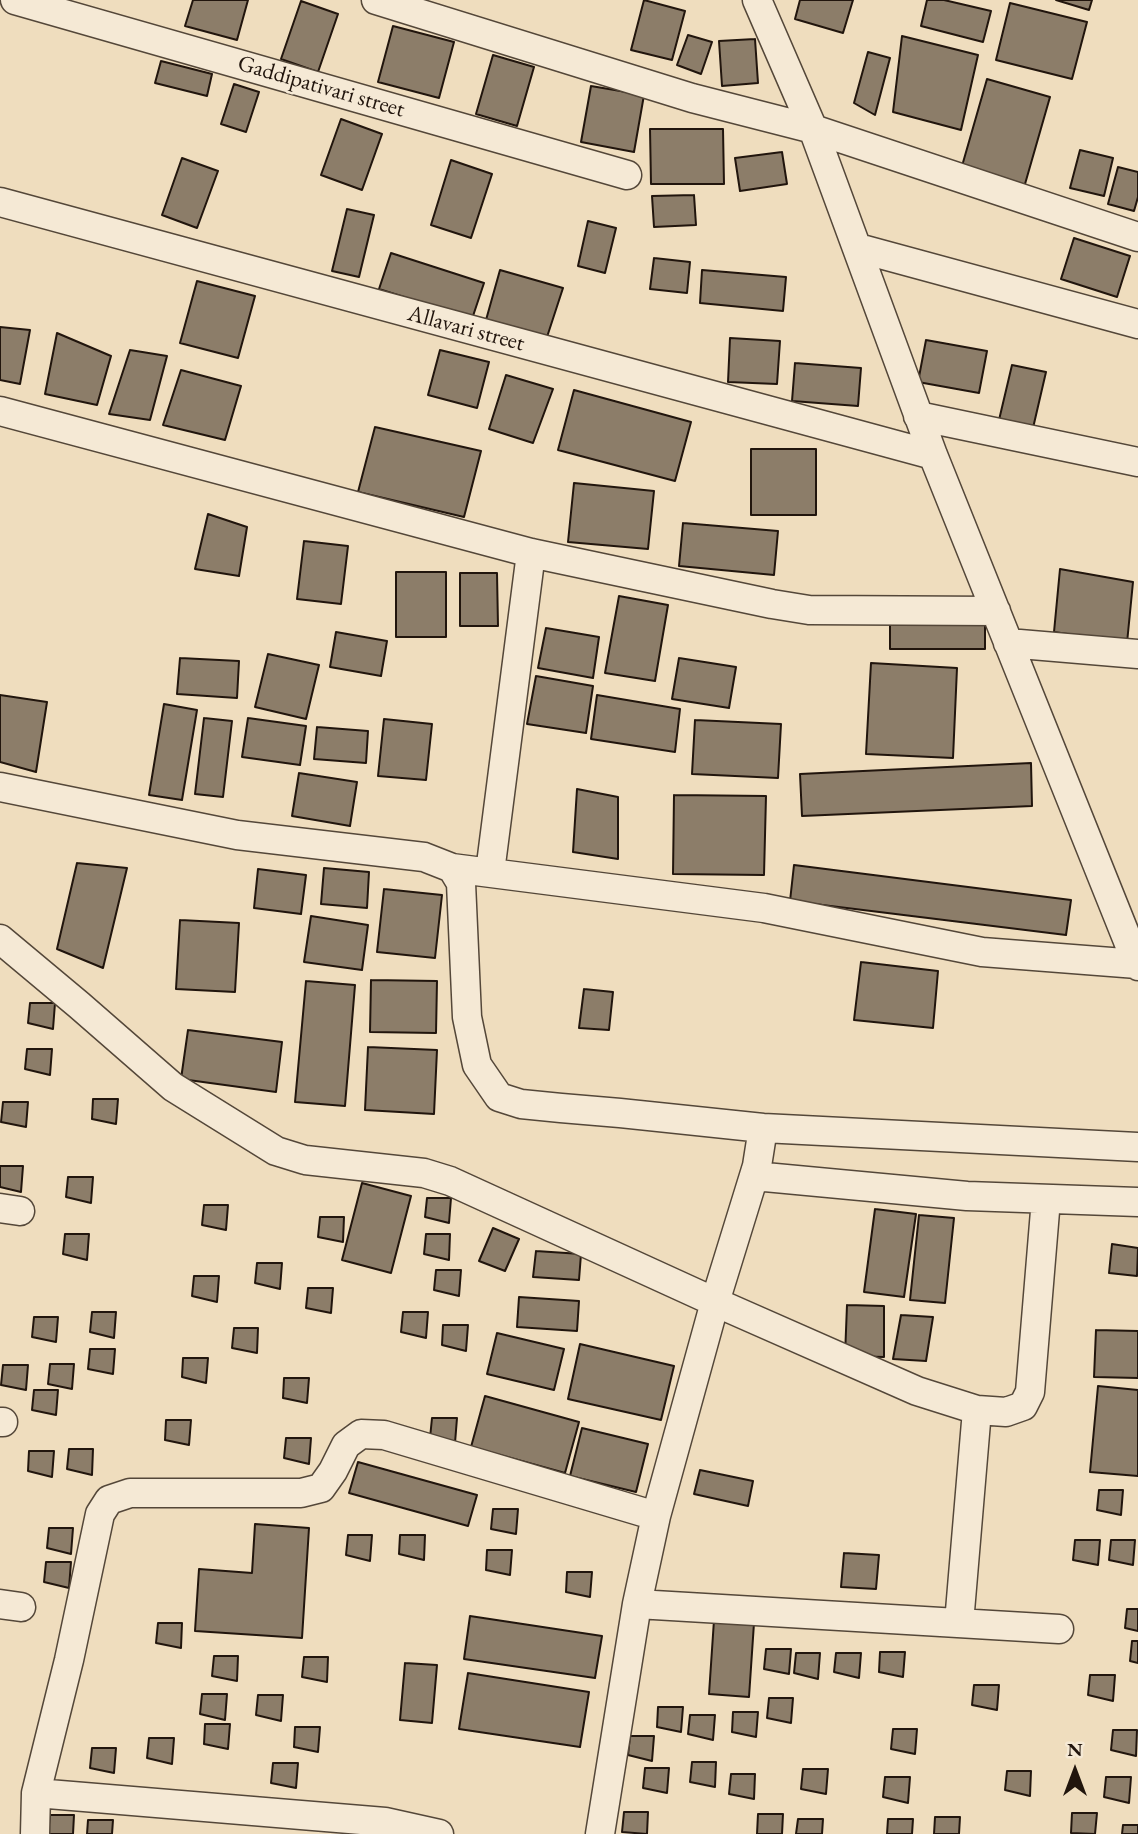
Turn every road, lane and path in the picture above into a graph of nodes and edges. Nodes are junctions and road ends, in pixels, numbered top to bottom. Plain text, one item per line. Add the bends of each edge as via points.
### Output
1 (15, 0) edge
2 (376, 0) edge
3 (757, 0) edge
4 (813, 129) junction
5 (626, 174) dead end
6 (0, 202) edge
7 (1138, 237) edge
8 (858, 248) junction
9 (1138, 324) edge
10 (0, 411) edge
11 (918, 416) junction
12 (933, 455) junction
13 (1138, 462) edge
14 (531, 553) junction
15 (996, 611) junction
16 (1008, 643) junction
17 (1138, 654) edge
18 (0, 787) edge
19 (452, 868) junction
20 (490, 872) junction
21 (0, 939) edge
22 (1138, 965) edge
23 (1138, 1147) edge
24 (759, 1153) junction
25 (1046, 1199) junction
26 (1138, 1202) edge
27 (715, 1303) junction
28 (977, 1410) junction
29 (656, 1517) junction
30 (637, 1604) junction
31 (958, 1623) junction
32 (1059, 1629) dead end
33 (36, 1793) junction
34 (35, 1834) edge
35 (439, 1834) edge
36 (600, 1834) edge

1 - 5 street, Gaddipativari street
2 - 4 street via 692,98
3 - 4 street
4 - 7 street
4 - 8 street
6 - 12 street, Allavari street
8 - 9 street
8 - 11 street
10 - 14 street
11 - 12 street
11 - 13 street
12 - 15 street
14 - 15 street via 809,610
14 - 20 street
15 - 16 street
16 - 17 street
16 - 22 street
18 - 19 street via 237,835 424,858
19 - 20 street
19 - 24 street via 461,883 467,1017 477,1065 499,1097
20 - 22 street via 764,908 995,954
21 - 27 street via 173,1087 276,1151 305,1160 444,1178
23 - 24 street
24 - 25 street via 967,1196
24 - 27 street
25 - 26 street
25 - 28 street via 1030,1392 1024,1406 1006,1412
27 - 28 street via 917,1391
27 - 29 street
28 - 31 street
29 - 30 street
29 - 33 street via 384,1435 361,1434 346,1445 321,1488 301,1493 130,1493 110,1500 100,1514
30 - 31 street
30 - 36 street
31 - 32 street
33 - 34 street
33 - 35 street via 385,1822

